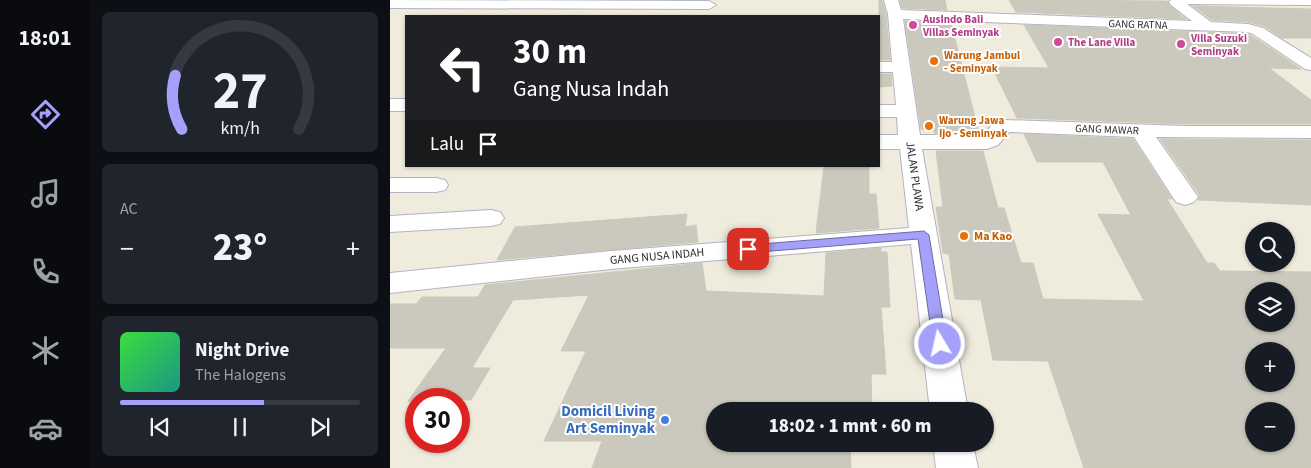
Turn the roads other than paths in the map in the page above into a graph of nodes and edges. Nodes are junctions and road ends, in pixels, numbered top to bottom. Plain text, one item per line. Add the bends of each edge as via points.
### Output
1 (1311, 1) edge
2 (390, 4) edge
3 (709, 5) dead end
4 (1030, 6) dead end
5 (893, 7) edge
6 (1023, 20) junction
7 (1207, 26) junction
8 (889, 54) edge
9 (1311, 65) edge
10 (390, 105) edge
11 (405, 105) edge
12 (880, 111) edge
13 (906, 111) junction
14 (1140, 130) junction
15 (1311, 132) edge
16 (880, 142) edge
17 (910, 143) junction
18 (436, 185) dead end
19 (390, 186) edge
20 (1185, 197) dead end
21 (491, 218) dead end
22 (390, 224) edge
23 (924, 235) junction
24 (390, 283) edge
25 (948, 402) edge
26 (954, 452) edge
27 (957, 468) edge

1 - 7 street, GANG RATNA via 1176,2
2 - 3 street
4 - 6 street via 1023,14
5 - 6 street, GANG RATNA
5 - 8 street, JALAN PLAWA
6 - 7 street, GANG RATNA
7 - 9 street via 1258,31
8 - 13 street, JALAN PLAWA
10 - 11 street
12 - 13 street
13 - 17 street, JALAN PLAWA
14 - 15 street, GANG MAWAR
14 - 17 street, GANG MAWAR via 1006,126 988,142
14 - 20 street
16 - 17 street, GANG MAWAR
17 - 23 street, JALAN PLAWA
18 - 19 street
21 - 22 street
23 - 24 street, GANG NUSA INDAH via 611,260
23 - 25 street, JALAN PLAWA
26 - 27 street

